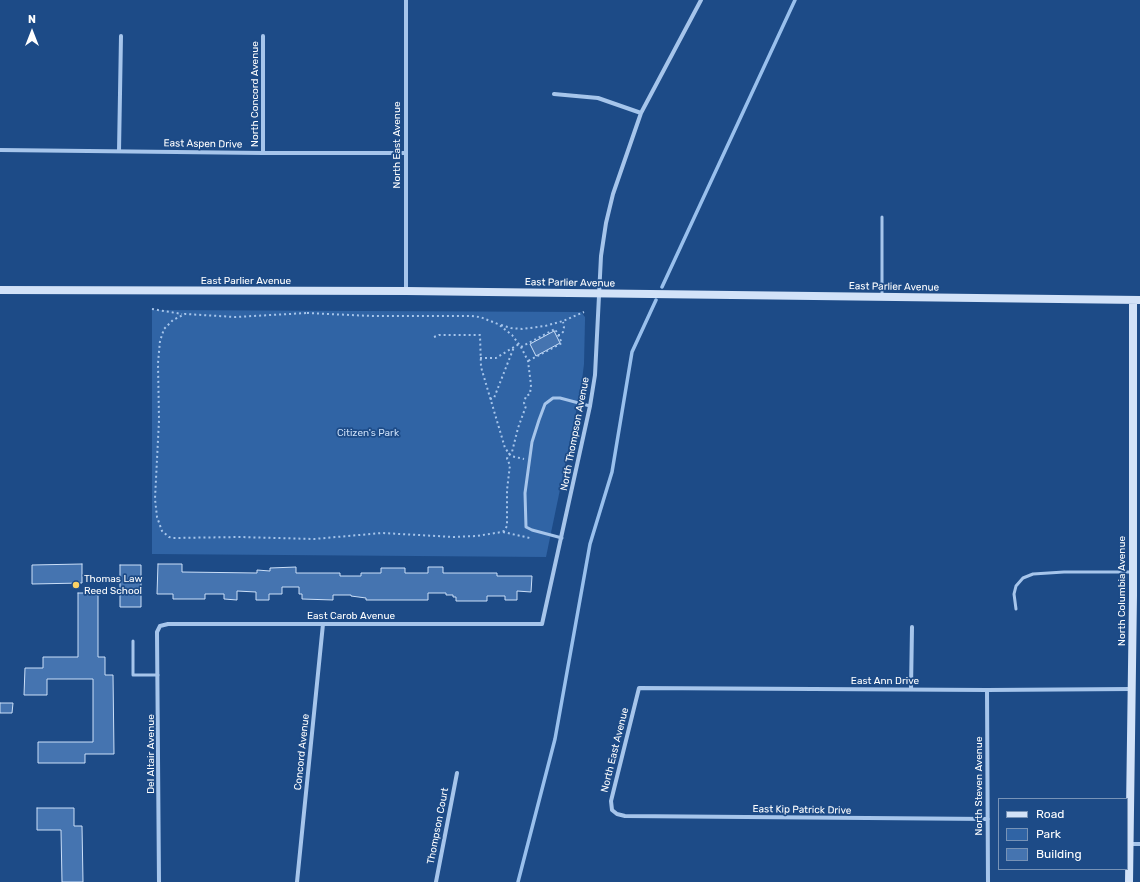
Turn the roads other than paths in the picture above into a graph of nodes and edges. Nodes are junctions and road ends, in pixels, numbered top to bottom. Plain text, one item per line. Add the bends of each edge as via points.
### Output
1 (406, 0) edge
2 (701, 0) edge
3 (121, 36) dead end
4 (263, 36) dead end
5 (554, 94) dead end
6 (641, 113) junction
7 (0, 150) edge
8 (119, 151) junction
9 (262, 153) junction
10 (405, 153) junction
11 (882, 218) dead end
12 (0, 290) edge
13 (406, 291) junction
14 (599, 293) junction
15 (882, 297) junction
16 (1136, 300) edge
17 (590, 406) junction
18 (1136, 496) edge
19 (562, 538) junction
20 (1133, 572) junction
21 (1016, 609) dead end
22 (323, 624) junction
23 (542, 624) joint
24 (160, 626) joint
25 (912, 627) dead end
26 (133, 641) dead end
27 (158, 675) junction
28 (639, 688) joint
29 (910, 689) junction
30 (1131, 689) junction
31 (987, 690) junction
32 (457, 773) dead end
33 (617, 814) joint
34 (988, 819) junction
35 (1129, 844) junction
36 (1140, 844) edge
37 (160, 882) edge
38 (297, 882) edge
39 (436, 882) edge
40 (988, 882) edge
41 (1129, 882) edge

1 - 10 street, North East Avenue
2 - 6 street, North Thompson Avenue
3 - 8 street
4 - 9 street, North Concord Avenue
5 - 6 street via 598,98
6 - 14 street, North Thompson Avenue via 622,165 606,223
7 - 8 street, East Aspen Drive
8 - 9 street, East Aspen Drive
9 - 10 street, East Aspen Drive
10 - 13 street, North East Avenue
11 - 15 lane
12 - 13 street, East Parlier Avenue
13 - 14 street, East Parlier Avenue
14 - 15 street, East Parlier Avenue
14 - 17 street, North Thompson Avenue via 595,375
15 - 16 street, East Parlier Avenue
16 - 18 street, North Columbia Avenue
17 - 19 street, North Thompson Avenue
17 - 19 lane via 553,398 546,404 532,442 525,493 526,527
18 - 20 street, North Columbia Avenue
19 - 23 street, North Thompson Avenue
20 - 21 lane via 1034,574 1023,578 1016,586
20 - 30 street, North Columbia Avenue
22 - 23 street, East Carob Avenue
22 - 24 street, East Carob Avenue
22 - 38 street, Concord Avenue
24 - 27 street, Del Altair Avenue via 157,632
25 - 29 street
26 - 27 lane via 133,675
27 - 37 street, Del Altair Avenue
28 - 29 street, East Ann Drive
28 - 33 street, North East Avenue via 611,801 612,810
29 - 31 street, East Ann Drive
30 - 31 street, East Ann Drive
30 - 35 street, North Columbia Avenue
31 - 34 street, North Steven Avenue
32 - 39 street, Thompson Court
33 - 34 street, East Kip Patrick Drive
34 - 40 street, North Steven Avenue
35 - 36 street
35 - 41 street, North Columbia Avenue

